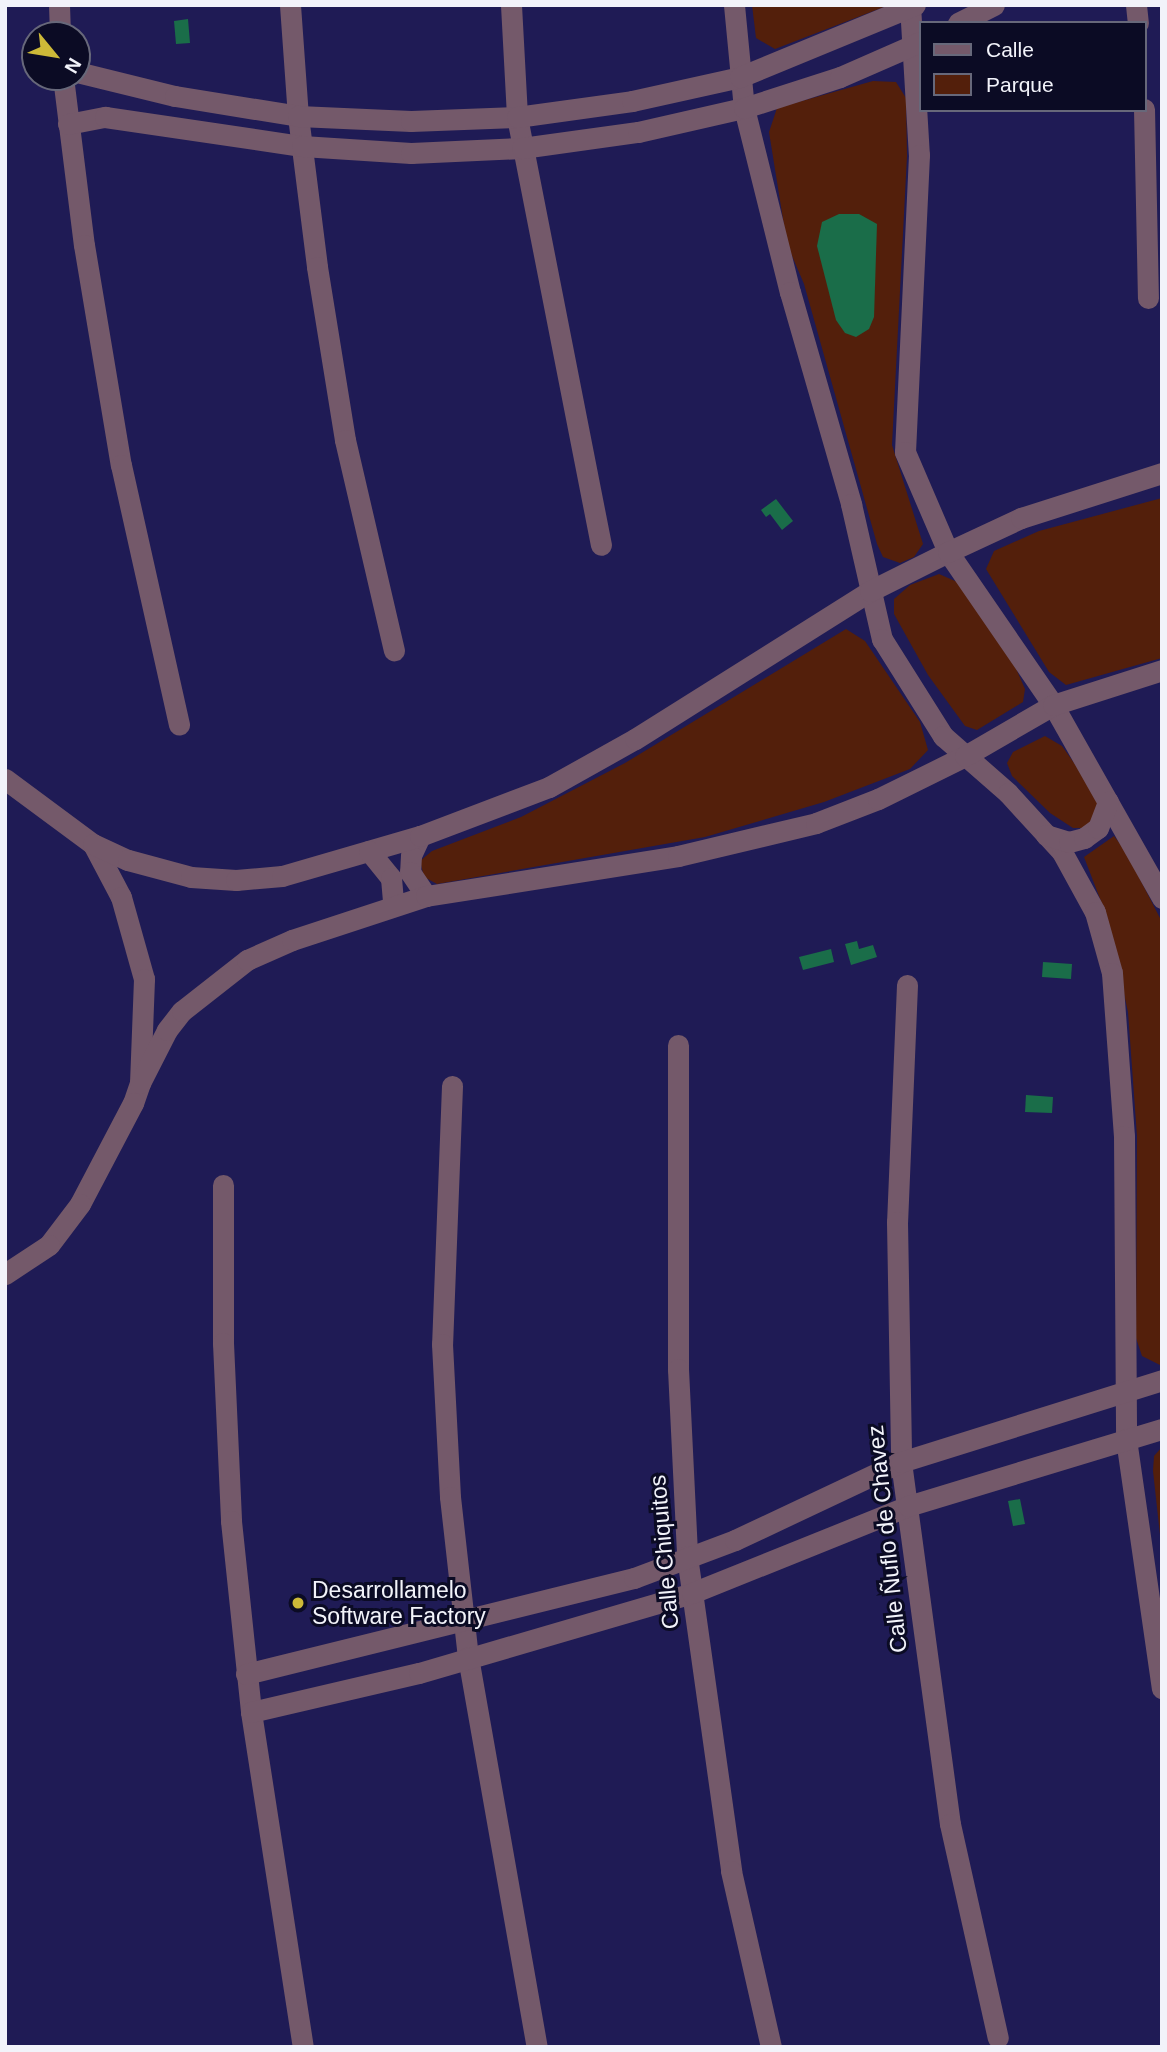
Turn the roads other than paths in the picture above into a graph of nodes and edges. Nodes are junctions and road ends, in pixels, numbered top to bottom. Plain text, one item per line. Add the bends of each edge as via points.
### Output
1 (290, 5) edge
2 (511, 5) edge
3 (734, 5) edge
4 (994, 5) edge
5 (912, 6) edge
6 (962, 21) edge
7 (917, 43) edge
8 (91, 75) edge
9 (740, 77) junction
10 (64, 91) edge
11 (918, 99) edge
12 (744, 108) junction
13 (918, 112) edge
14 (1144, 112) edge
15 (298, 116) junction
16 (517, 117) junction
17 (68, 124) junction
18 (302, 146) junction
19 (522, 148) junction
20 (1148, 298) dead end
21 (1162, 473) edge
22 (601, 545) dead end
23 (948, 552) junction
24 (870, 591) junction
25 (394, 650) dead end
26 (1162, 670) edge
27 (1053, 705) junction
28 (180, 726) dead end
29 (965, 756) junction
30 (5, 779) edge
31 (1108, 802) junction
32 (1046, 835) junction
33 (420, 836) junction
34 (93, 844) junction
35 (369, 851) junction
36 (426, 896) junction
37 (1162, 898) edge
38 (393, 904) junction
39 (907, 985) dead end
40 (678, 1045) dead end
41 (141, 1083) junction
42 (452, 1086) dead end
43 (223, 1185) dead end
44 (5, 1273) edge
45 (1162, 1380) edge
46 (1125, 1389) junction
47 (1162, 1429) edge
48 (1126, 1439) junction
49 (901, 1462) junction
50 (908, 1506) junction
51 (687, 1556) junction
52 (692, 1593) junction
53 (464, 1619) junction
54 (468, 1657) junction
55 (246, 1674) junction
56 (1162, 1688) edge
57 (251, 1712) junction
58 (998, 2038) dead end
59 (303, 2047) edge
60 (537, 2047) edge
61 (771, 2047) edge

1 - 15 street
2 - 16 street
3 - 9 street
4 - 6 street
5 - 7 street
5 - 9 street
7 - 11 street
7 - 12 street via 839,78
8 - 15 street via 175,96
9 - 12 street
9 - 16 street via 632,101
10 - 17 street
12 - 19 street via 638,132
12 - 24 street via 851,504
13 - 23 street via 905,452
14 - 20 street
15 - 16 street via 411,121
15 - 18 street
16 - 19 street
17 - 18 street via 105,117
17 - 28 street via 121,465
18 - 19 street via 411,153
18 - 25 street via 345,440
19 - 22 street
21 - 23 street via 1021,518
23 - 24 street
23 - 27 street
24 - 29 street via 881,639 943,736
24 - 33 street via 635,739 549,787
26 - 27 street
27 - 29 street
27 - 31 street
29 - 32 street via 1008,793
29 - 36 street via 878,799 745,843
30 - 34 street
31 - 32 street via 1098,828 1084,838 1069,842
31 - 37 street
32 - 46 street via 1062,852 1095,912 1112,973 1125,1136
33 - 35 street
33 - 36 street via 411,855 410,872
34 - 35 street via 128,860 191,877 236,880 282,876
34 - 41 street via 121,897 144,979
35 - 38 street via 391,878
36 - 38 street
38 - 41 street via 247,960 211,985 167,1030
39 - 49 street, Calle Ñuflo de Chavez via 897,1222
40 - 51 street, Calle Chiquitos via 678,1369
41 - 44 street via 80,1204 49,1245
42 - 53 street via 442,1344 450,1497
43 - 55 street via 230,1507
45 - 46 street
46 - 48 street
46 - 49 street
47 - 48 street
48 - 50 street
48 - 56 street
49 - 50 street, Calle Ñuflo de Chavez
49 - 51 street via 735,1540
50 - 52 street
50 - 58 street, Calle Ñuflo de Chavez via 950,1824
51 - 52 street, Calle Chiquitos
51 - 53 street via 634,1578
52 - 54 street
52 - 61 street, Calle Chiquitos via 731,1871
53 - 54 street
53 - 55 street
54 - 57 street
54 - 60 street
55 - 57 street
57 - 59 street

